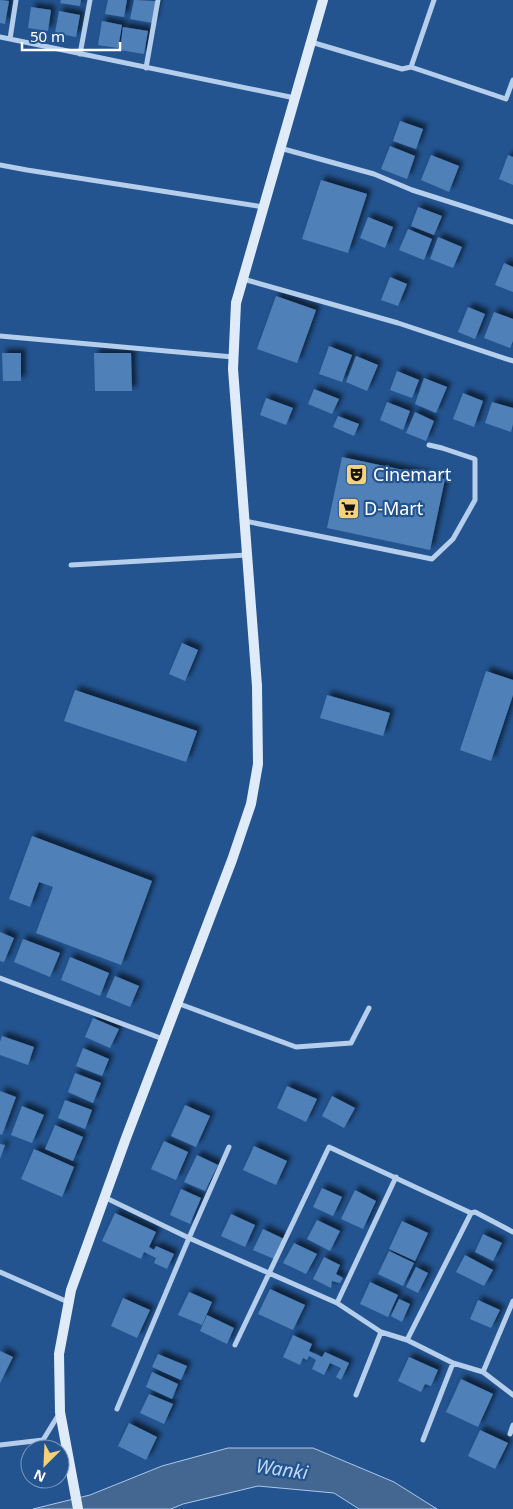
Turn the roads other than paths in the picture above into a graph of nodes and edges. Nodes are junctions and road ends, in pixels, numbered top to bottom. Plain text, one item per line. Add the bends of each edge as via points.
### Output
1 (16, 0) edge
2 (90, 0) edge
3 (158, 0) edge
4 (323, 0) edge
5 (434, 0) edge
6 (0, 37) edge
7 (10, 39) junction
8 (311, 42) junction
9 (80, 54) junction
10 (411, 67) junction
11 (146, 68) junction
12 (513, 80) edge
13 (295, 98) junction
14 (280, 148) junction
15 (0, 164) edge
16 (264, 207) junction
17 (513, 222) edge
18 (243, 278) junction
19 (0, 336) edge
20 (233, 358) junction
21 (513, 361) edge
22 (429, 445) dead end
23 (244, 521) junction
24 (247, 554) junction
25 (71, 565) dead end
26 (0, 978) edge
27 (177, 1003) junction
28 (369, 1008) dead end
29 (163, 1039) junction
30 (229, 1147) dead end
31 (396, 1178) junction
32 (104, 1197) junction
33 (471, 1213) junction
34 (513, 1232) edge
35 (189, 1238) junction
36 (0, 1272) edge
37 (268, 1273) junction
38 (513, 1301) edge
39 (68, 1302) junction
40 (337, 1303) junction
41 (381, 1332) junction
42 (407, 1340) junction
43 (235, 1345) dead end
44 (453, 1363) junction
45 (483, 1372) junction
46 (356, 1395) dead end
47 (513, 1396) edge
48 (116, 1409) dead end
49 (60, 1412) junction
50 (513, 1425) edge
51 (510, 1434) dead end
52 (423, 1440) dead end
53 (0, 1445) edge
54 (78, 1509) edge

1 - 7 street
2 - 9 street
3 - 11 street
4 - 8 street
5 - 10 street
6 - 7 street
7 - 9 street
8 - 10 street via 402,69
8 - 13 street
9 - 11 street
10 - 12 street via 506,99
11 - 13 street
13 - 14 street
14 - 16 street
14 - 17 street via 374,174 412,190
15 - 16 street
16 - 18 street
18 - 20 street via 236,303
18 - 21 street via 398,323
19 - 20 street
20 - 23 street
22 - 23 street via 475,459 475,500 453,539 432,560
23 - 24 street
24 - 25 street
24 - 27 street via 257,686 258,764 248,813
26 - 29 street
27 - 28 street via 296,1047 351,1042
27 - 29 street
29 - 32 street
30 - 35 street
31 - 33 street
31 - 37 street via 329,1147
31 - 40 street
32 - 35 street
32 - 39 street
33 - 34 street via 475,1212
33 - 42 street
35 - 37 street
35 - 48 street
36 - 39 street
37 - 40 street
37 - 43 street
38 - 45 street
39 - 49 street via 59,1354
40 - 41 street
41 - 42 street
41 - 46 street
42 - 44 street
44 - 45 street
44 - 52 street
45 - 47 street
49 - 53 street via 43,1440
49 - 54 street
50 - 51 street

